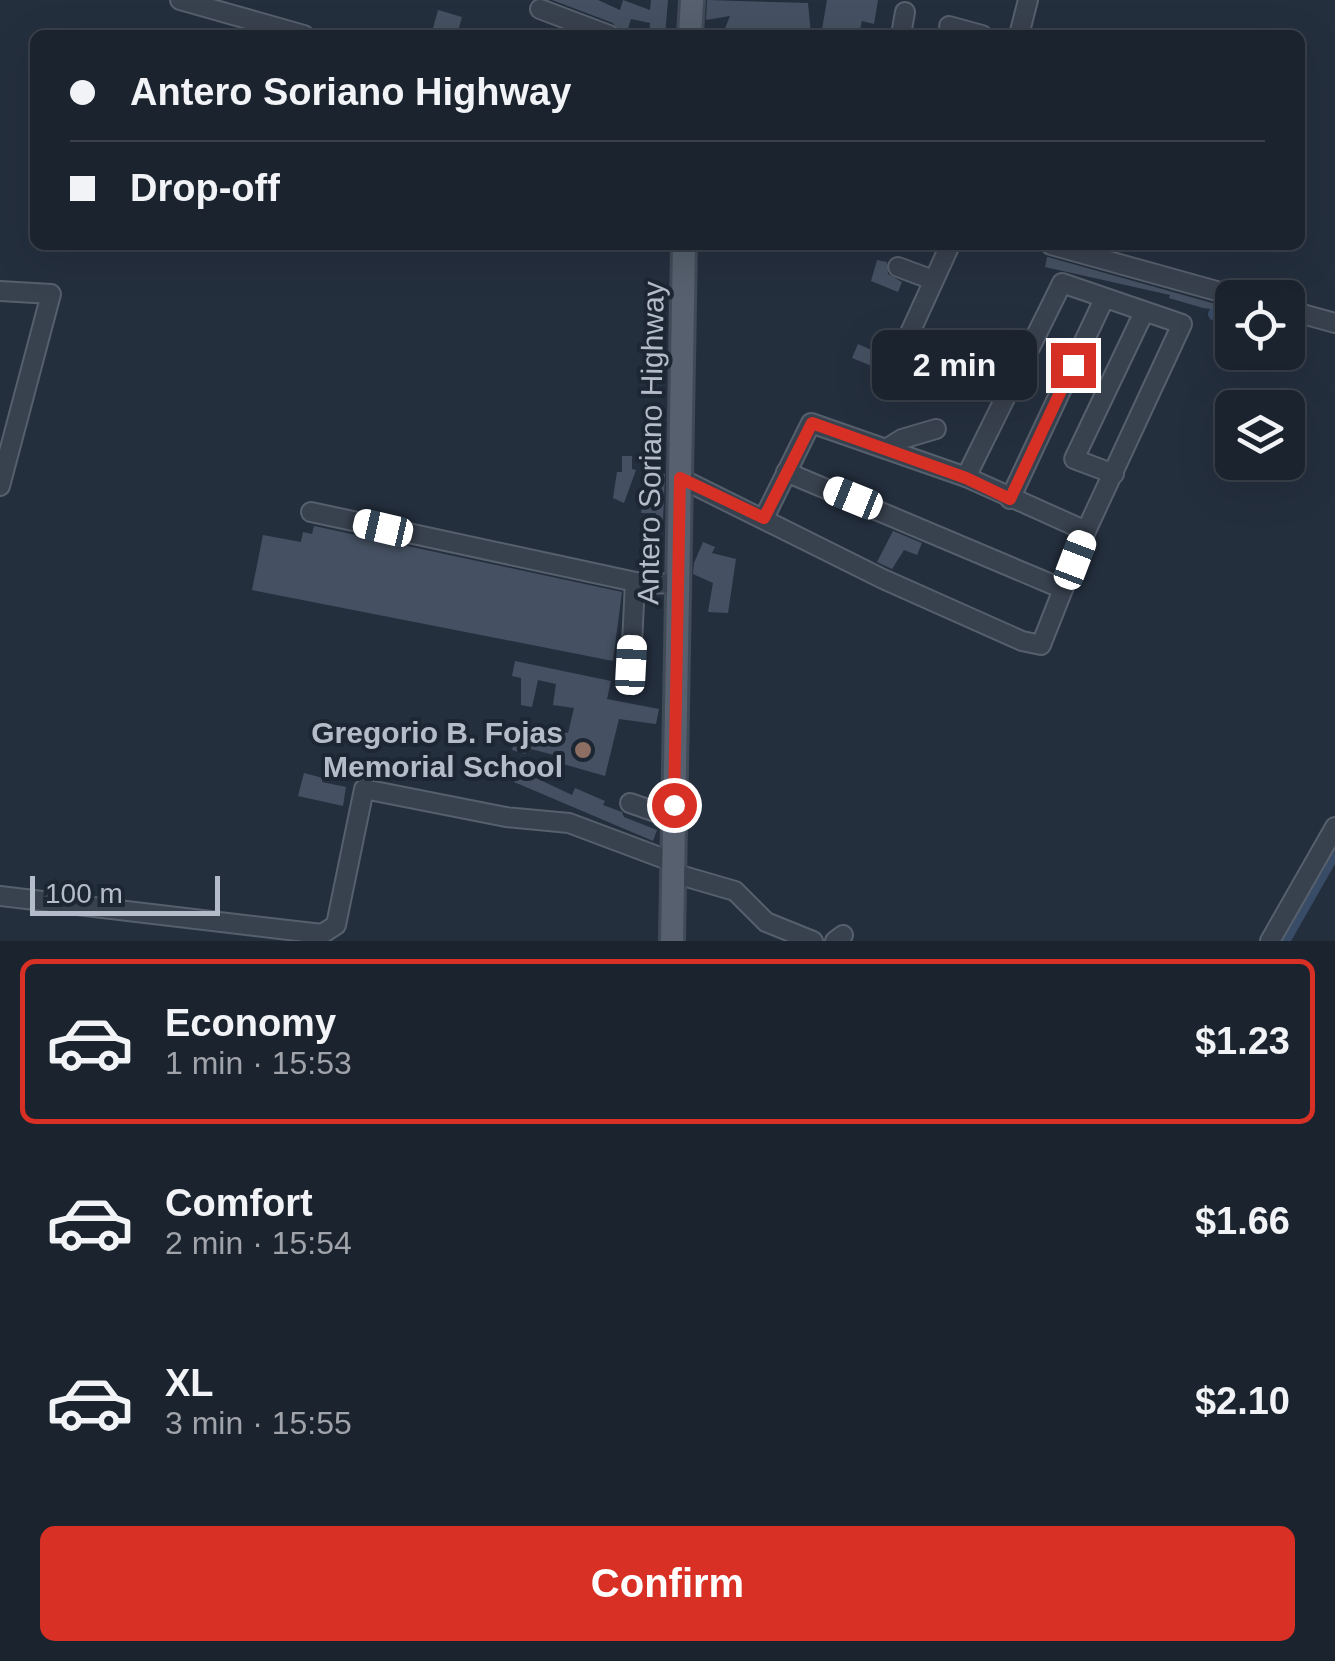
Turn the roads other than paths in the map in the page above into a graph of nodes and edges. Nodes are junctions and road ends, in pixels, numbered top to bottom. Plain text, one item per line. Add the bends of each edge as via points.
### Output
1 (180, 0) edge
2 (692, 0) edge
3 (1028, 0) edge
4 (540, 9) dead end
5 (905, 12) dead end
6 (948, 26) dead end
7 (286, 30) edge
8 (596, 30) edge
9 (690, 30) edge
10 (902, 30) edge
11 (963, 30) edge
12 (1020, 30) edge
13 (684, 250) edge
14 (948, 250) edge
15 (1069, 250) edge
16 (898, 267) dead end
17 (933, 280) junction
18 (1215, 291) edge
19 (2, 297) edge
20 (1104, 298) junction
21 (1144, 312) junction
22 (1305, 315) edge
23 (1335, 323) edge
24 (903, 348) dead end
25 (936, 429) dead end
26 (886, 449) junction
27 (786, 472) junction
28 (1114, 474) junction
29 (680, 478) junction
30 (966, 478) junction
31 (0, 486) edge
32 (1010, 499) junction
33 (311, 512) dead end
34 (764, 518) junction
35 (1086, 530) junction
36 (635, 582) junction
37 (678, 583) junction
38 (1063, 589) junction
39 (631, 665) dead end
40 (630, 803) dead end
41 (673, 818) junction
42 (1335, 828) edge
43 (673, 868) junction
44 (0, 896) edge
45 (672, 941) edge
46 (813, 941) edge
47 (1270, 941) edge

1 - 7 street
2 - 9 main road
3 - 12 street
4 - 8 street
5 - 10 street
6 - 11 street
13 - 29 main road, Antero Soriano Highway
14 - 17 street
15 - 18 street
16 - 17 street
17 - 24 street
19 - 31 street via 51,294
20 - 21 street
20 - 30 street via 1062,283
20 - 32 street
21 - 28 street via 1182,324
21 - 28 street via 1074,458
22 - 23 street
25 - 26 street
26 - 27 street via 812,423
26 - 30 street
27 - 34 street
27 - 38 street
28 - 35 street
29 - 34 street
29 - 37 main road, Antero Soriano Highway
30 - 32 street
32 - 35 street
33 - 36 street
34 - 38 street via 1022,641 1041,645
35 - 38 street
36 - 37 street
36 - 39 street
37 - 41 main road, Antero Soriano Highway
40 - 41 street
41 - 43 main road, Antero Soriano Highway
42 - 47 street
43 - 44 street via 570,823 506,818 364,789 336,924 322,934
43 - 45 main road, Antero Soriano Highway
43 - 46 street via 735,891 766,922

